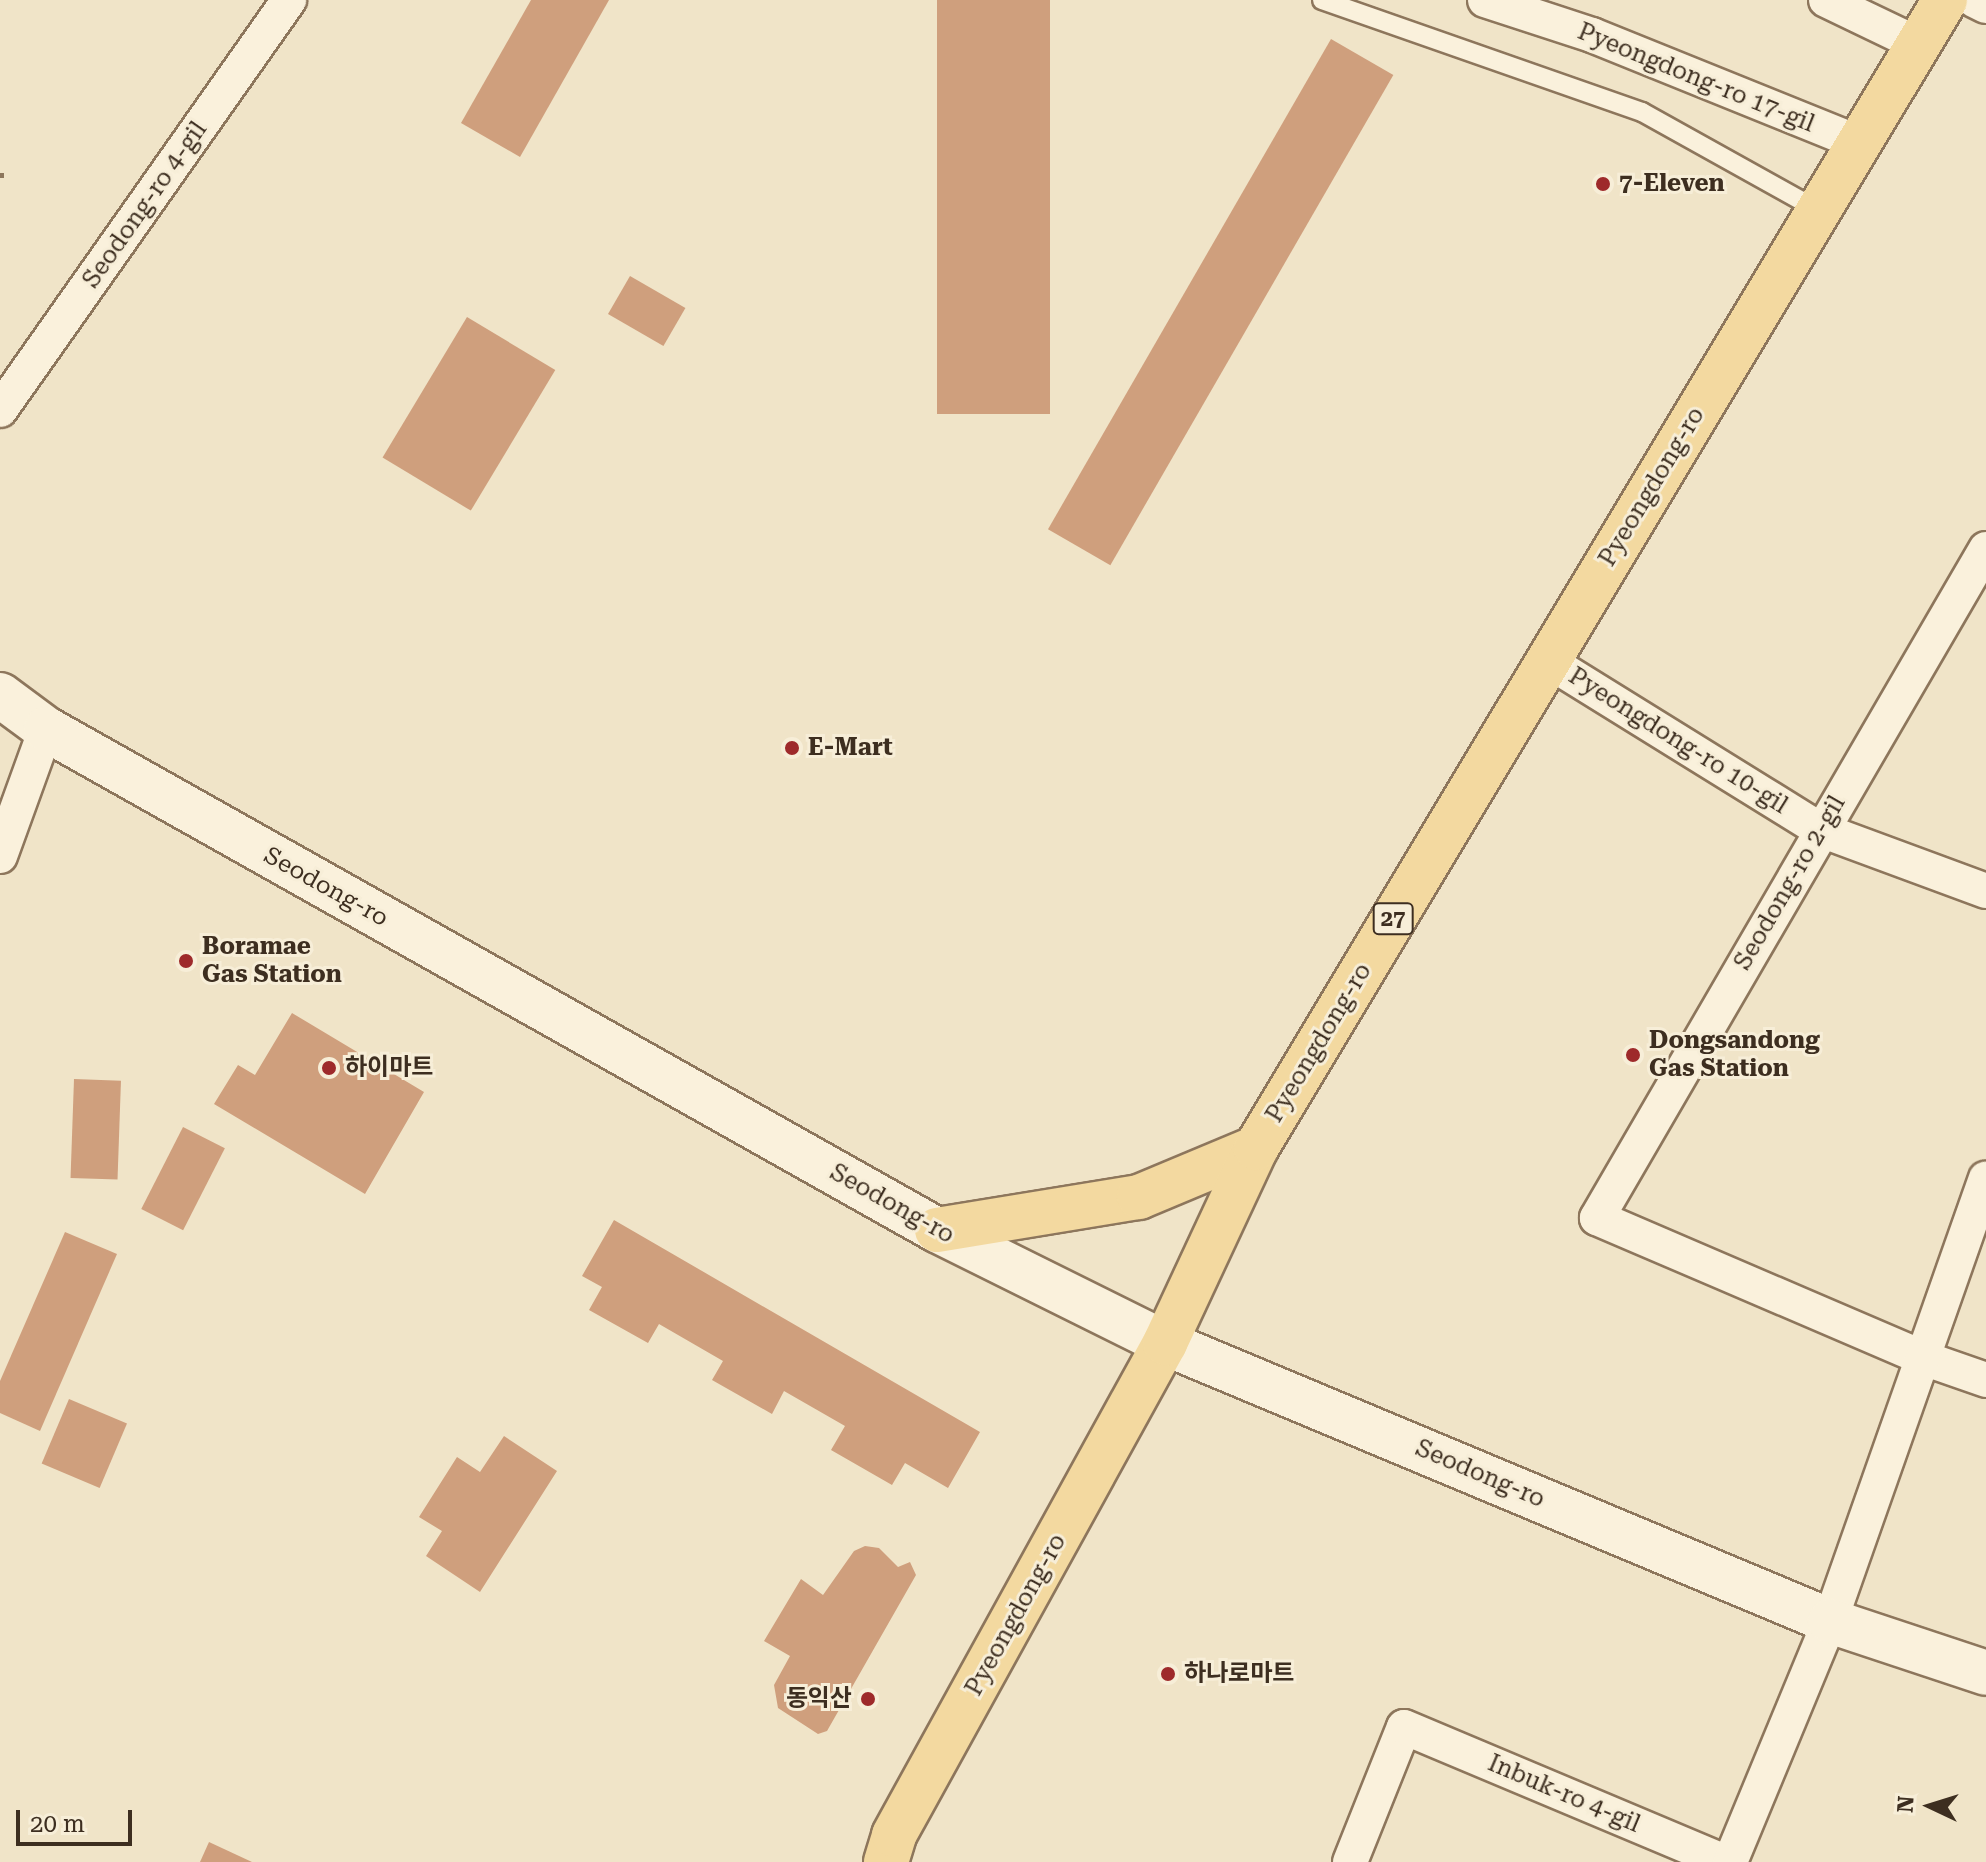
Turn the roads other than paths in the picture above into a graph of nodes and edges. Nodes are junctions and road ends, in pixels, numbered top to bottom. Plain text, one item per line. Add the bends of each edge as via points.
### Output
1 (289, 0) edge
2 (1322, 0) edge
3 (1485, 0) edge
4 (1826, 0) edge
5 (1945, 0) edge
6 (1974, 0) edge
7 (1986, 6) edge
8 (1918, 44) junction
9 (1859, 143) junction
10 (1818, 210) junction
11 (0, 410) edge
12 (1986, 549) edge
13 (1548, 661) junction
14 (0, 695) edge
15 (46, 729) junction
16 (1821, 830) junction
17 (0, 856) edge
18 (1986, 891) edge
19 (1256, 1148) junction
20 (1986, 1179) edge
21 (937, 1230) junction
22 (1165, 1343) junction
23 (1923, 1358) junction
24 (1986, 1380) edge
25 (1830, 1621) junction
26 (1986, 1673) edge
27 (885, 1853) edge
28 (1350, 1862) edge
29 (1727, 1862) edge

1 - 11 street, Seodong-ro 4-gil
2 - 10 lane via 1642,112
3 - 9 street, Pyeongdong-ro 17-gil via 1592,35
4 - 8 street
5 - 8 main road, Pyeongdong-ro / 27
6 - 7 street
8 - 9 main road, Pyeongdong-ro / 27
9 - 10 main road, Pyeongdong-ro / 27
10 - 13 main road, Pyeongdong-ro / 27
12 - 16 street, Seodong-ro 2-gil
13 - 16 street, Pyeongdong-ro 10-gil
13 - 19 main road, Pyeongdong-ro / 27
14 - 15 street, Seodong-ro
15 - 17 street
15 - 21 street, Seodong-ro
16 - 18 street, Pyeongdong-ro 10-gil
16 - 23 street, Seodong-ro 2-gil via 1597,1218
19 - 21 main road via 1139,1197
19 - 22 main road, Pyeongdong-ro / 27
20 - 23 street
21 - 22 street, Seodong-ro
22 - 25 street, Seodong-ro
22 - 27 main road, Pyeongdong-ro / 27
23 - 24 street
23 - 25 street
25 - 26 street, Seodong-ro
25 - 29 street, Inbuk-ro 4-gil
28 - 29 street, Inbuk-ro 4-gil via 1404,1727

